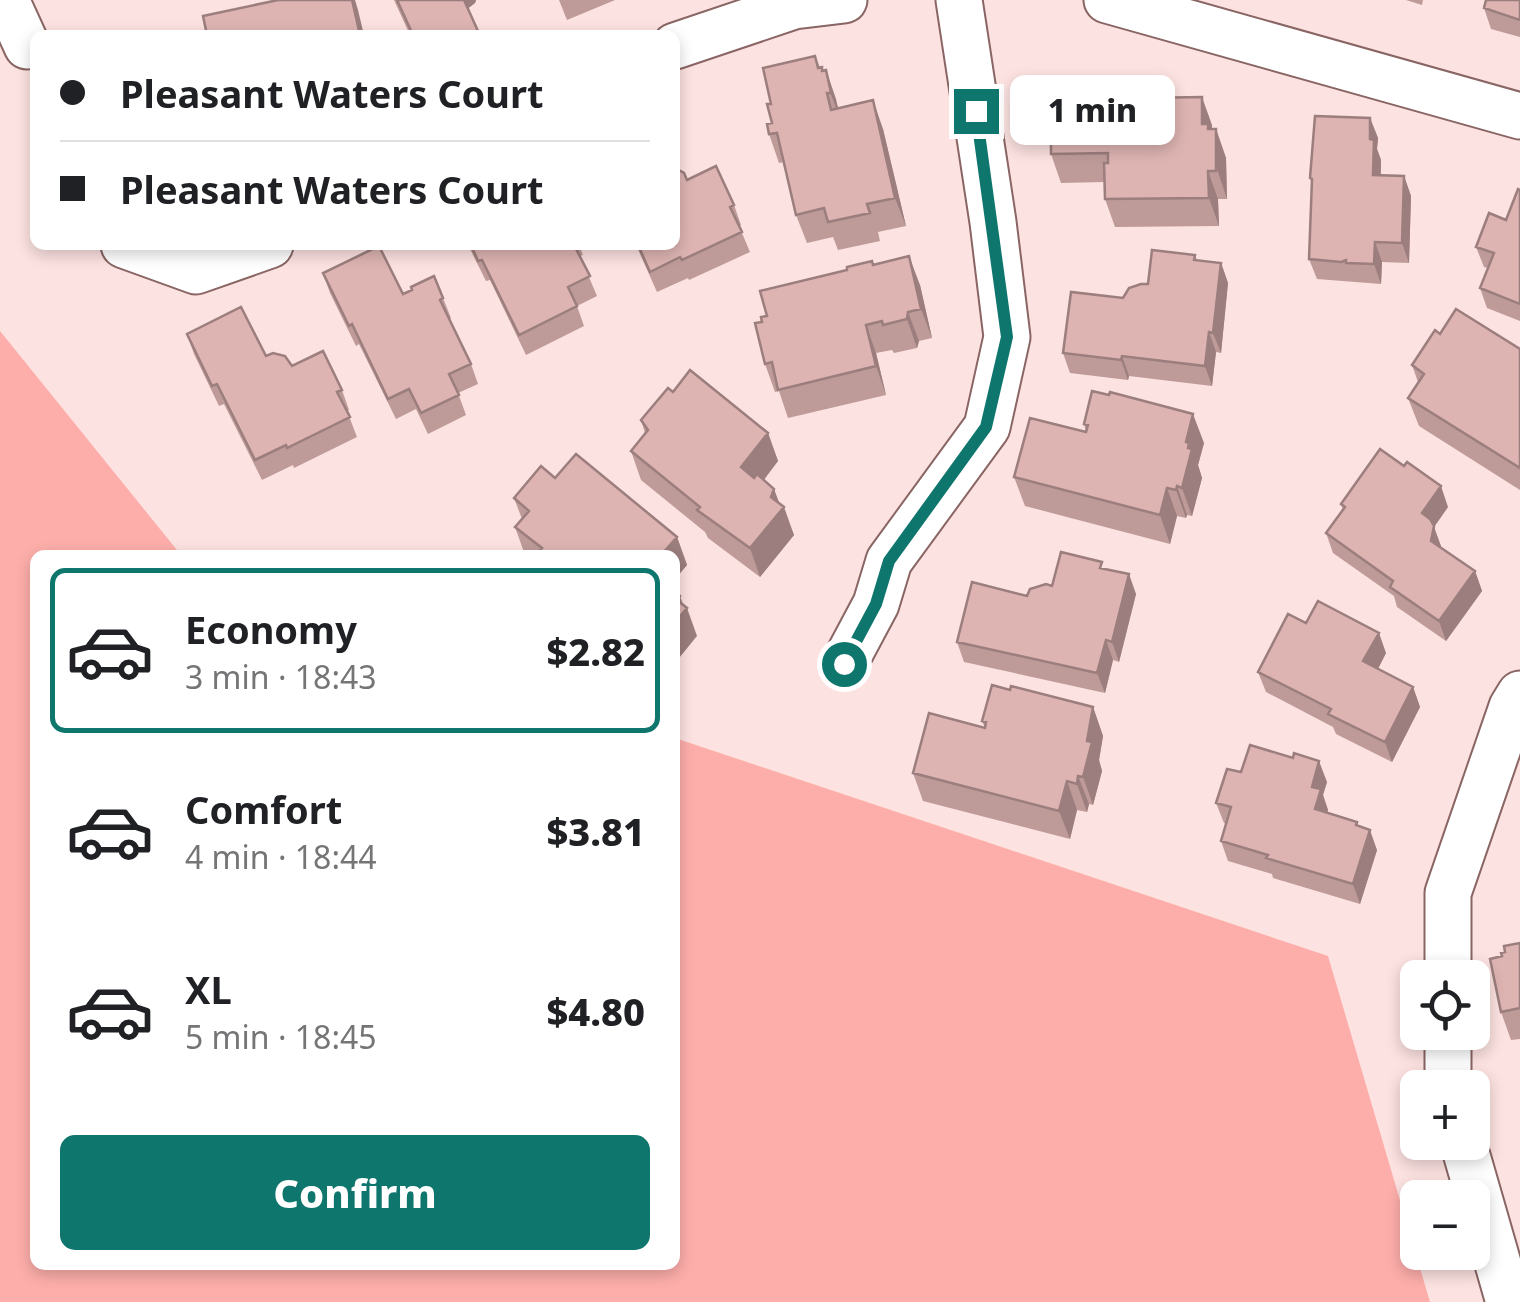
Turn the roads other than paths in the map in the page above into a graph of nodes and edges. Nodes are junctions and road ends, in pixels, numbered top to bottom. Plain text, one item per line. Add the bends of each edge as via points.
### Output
1 (6, 0) edge
2 (844, 0) edge
3 (959, 0) edge
4 (1108, 0) edge
5 (680, 44) edge
6 (27, 46) dead end
7 (1520, 116) edge
8 (138, 250) edge
9 (256, 250) edge
10 (844, 664) dead end
11 (1520, 694) edge
12 (1448, 960) edge
13 (1468, 1160) edge
14 (1509, 1302) edge

1 - 6 street
2 - 5 street via 794,6
3 - 10 street via 1007,337 986,427 889,561 876,604
4 - 7 street
8 - 9 street via 196,271
11 - 12 street via 1448,892
13 - 14 street

